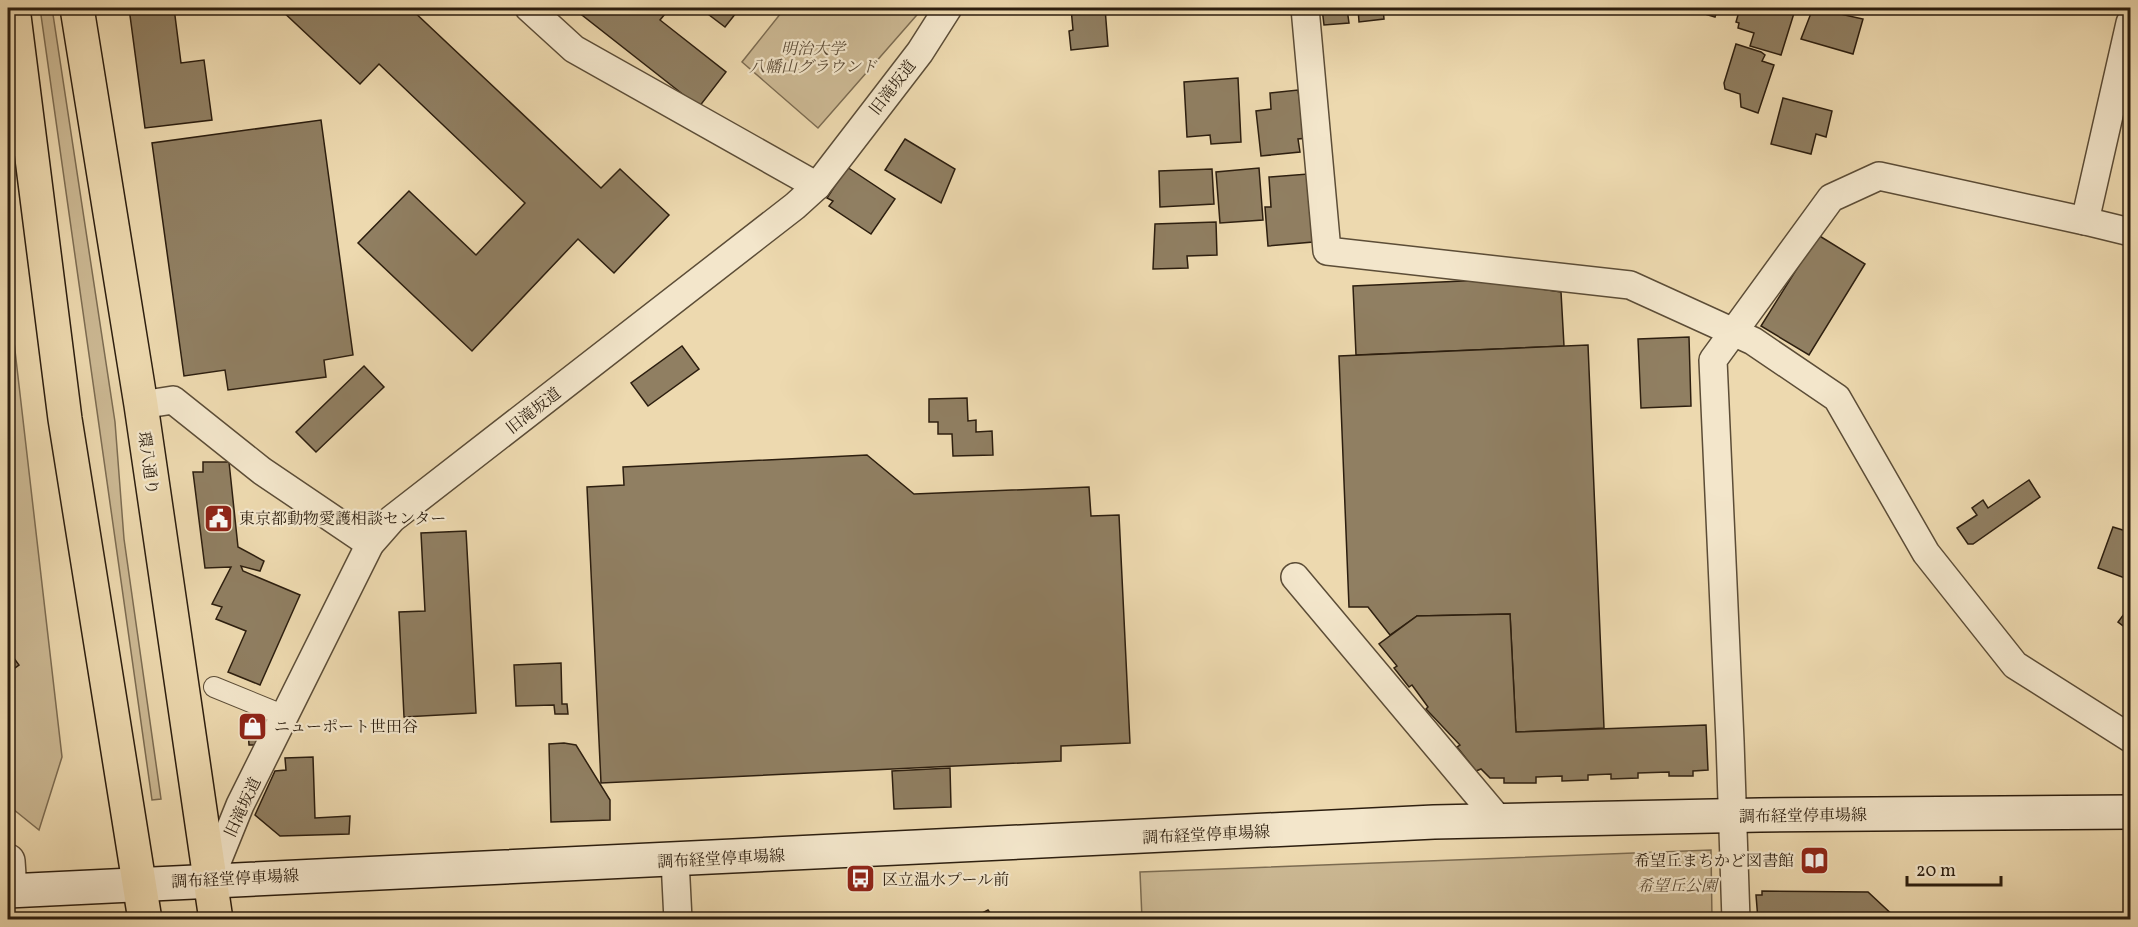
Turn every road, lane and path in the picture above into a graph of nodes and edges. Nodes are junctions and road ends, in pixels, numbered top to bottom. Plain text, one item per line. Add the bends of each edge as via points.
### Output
1 (13, 8) edge
2 (77, 8) edge
3 (529, 8) edge
4 (948, 8) edge
5 (1305, 8) edge
6 (2130, 23) edge
7 (817, 186) junction
8 (2085, 220) junction
9 (2130, 232) edge
10 (1733, 331) junction
11 (141, 405) junction
12 (370, 544) junction
13 (1295, 577) dead end
14 (214, 687) dead end
15 (285, 716) junction
16 (2130, 738) edge
17 (2130, 812) edge
18 (1732, 815) junction
19 (1487, 821) junction
20 (675, 860) junction
21 (210, 879) junction
22 (8, 881) edge
23 (141, 883) junction
24 (146, 920) edge
25 (216, 920) edge
26 (678, 920) edge
27 (1736, 920) edge

1 - 23 main road via 64,419
2 - 11 main road, 環八通り
3 - 7 street via 574,49
4 - 7 street, 旧滝坂道 via 920,52
5 - 10 street via 1327,251 1630,285
6 - 8 street
7 - 12 street, 旧滝坂道 via 392,519
8 - 9 street
8 - 10 street via 1879,176 1831,198
10 - 16 street via 1838,398 1926,553 2015,665
10 - 18 street via 1713,360
11 - 12 street via 173,400 262,471
11 - 21 main road, 環八通り
12 - 15 street, 旧滝坂道
13 - 19 street
14 - 15 street
15 - 21 street, 旧滝坂道 via 240,805
17 - 18 main road, 調布経堂停車場線
18 - 19 main road, 調布経堂停車場線
18 - 27 street
19 - 20 main road, 調布経堂停車場線
20 - 21 main road, 調布経堂停車場線
20 - 26 street
21 - 23 main road, 調布経堂停車場線
21 - 25 main road, 環八通り
22 - 23 main road, 調布経堂停車場線
23 - 24 main road

